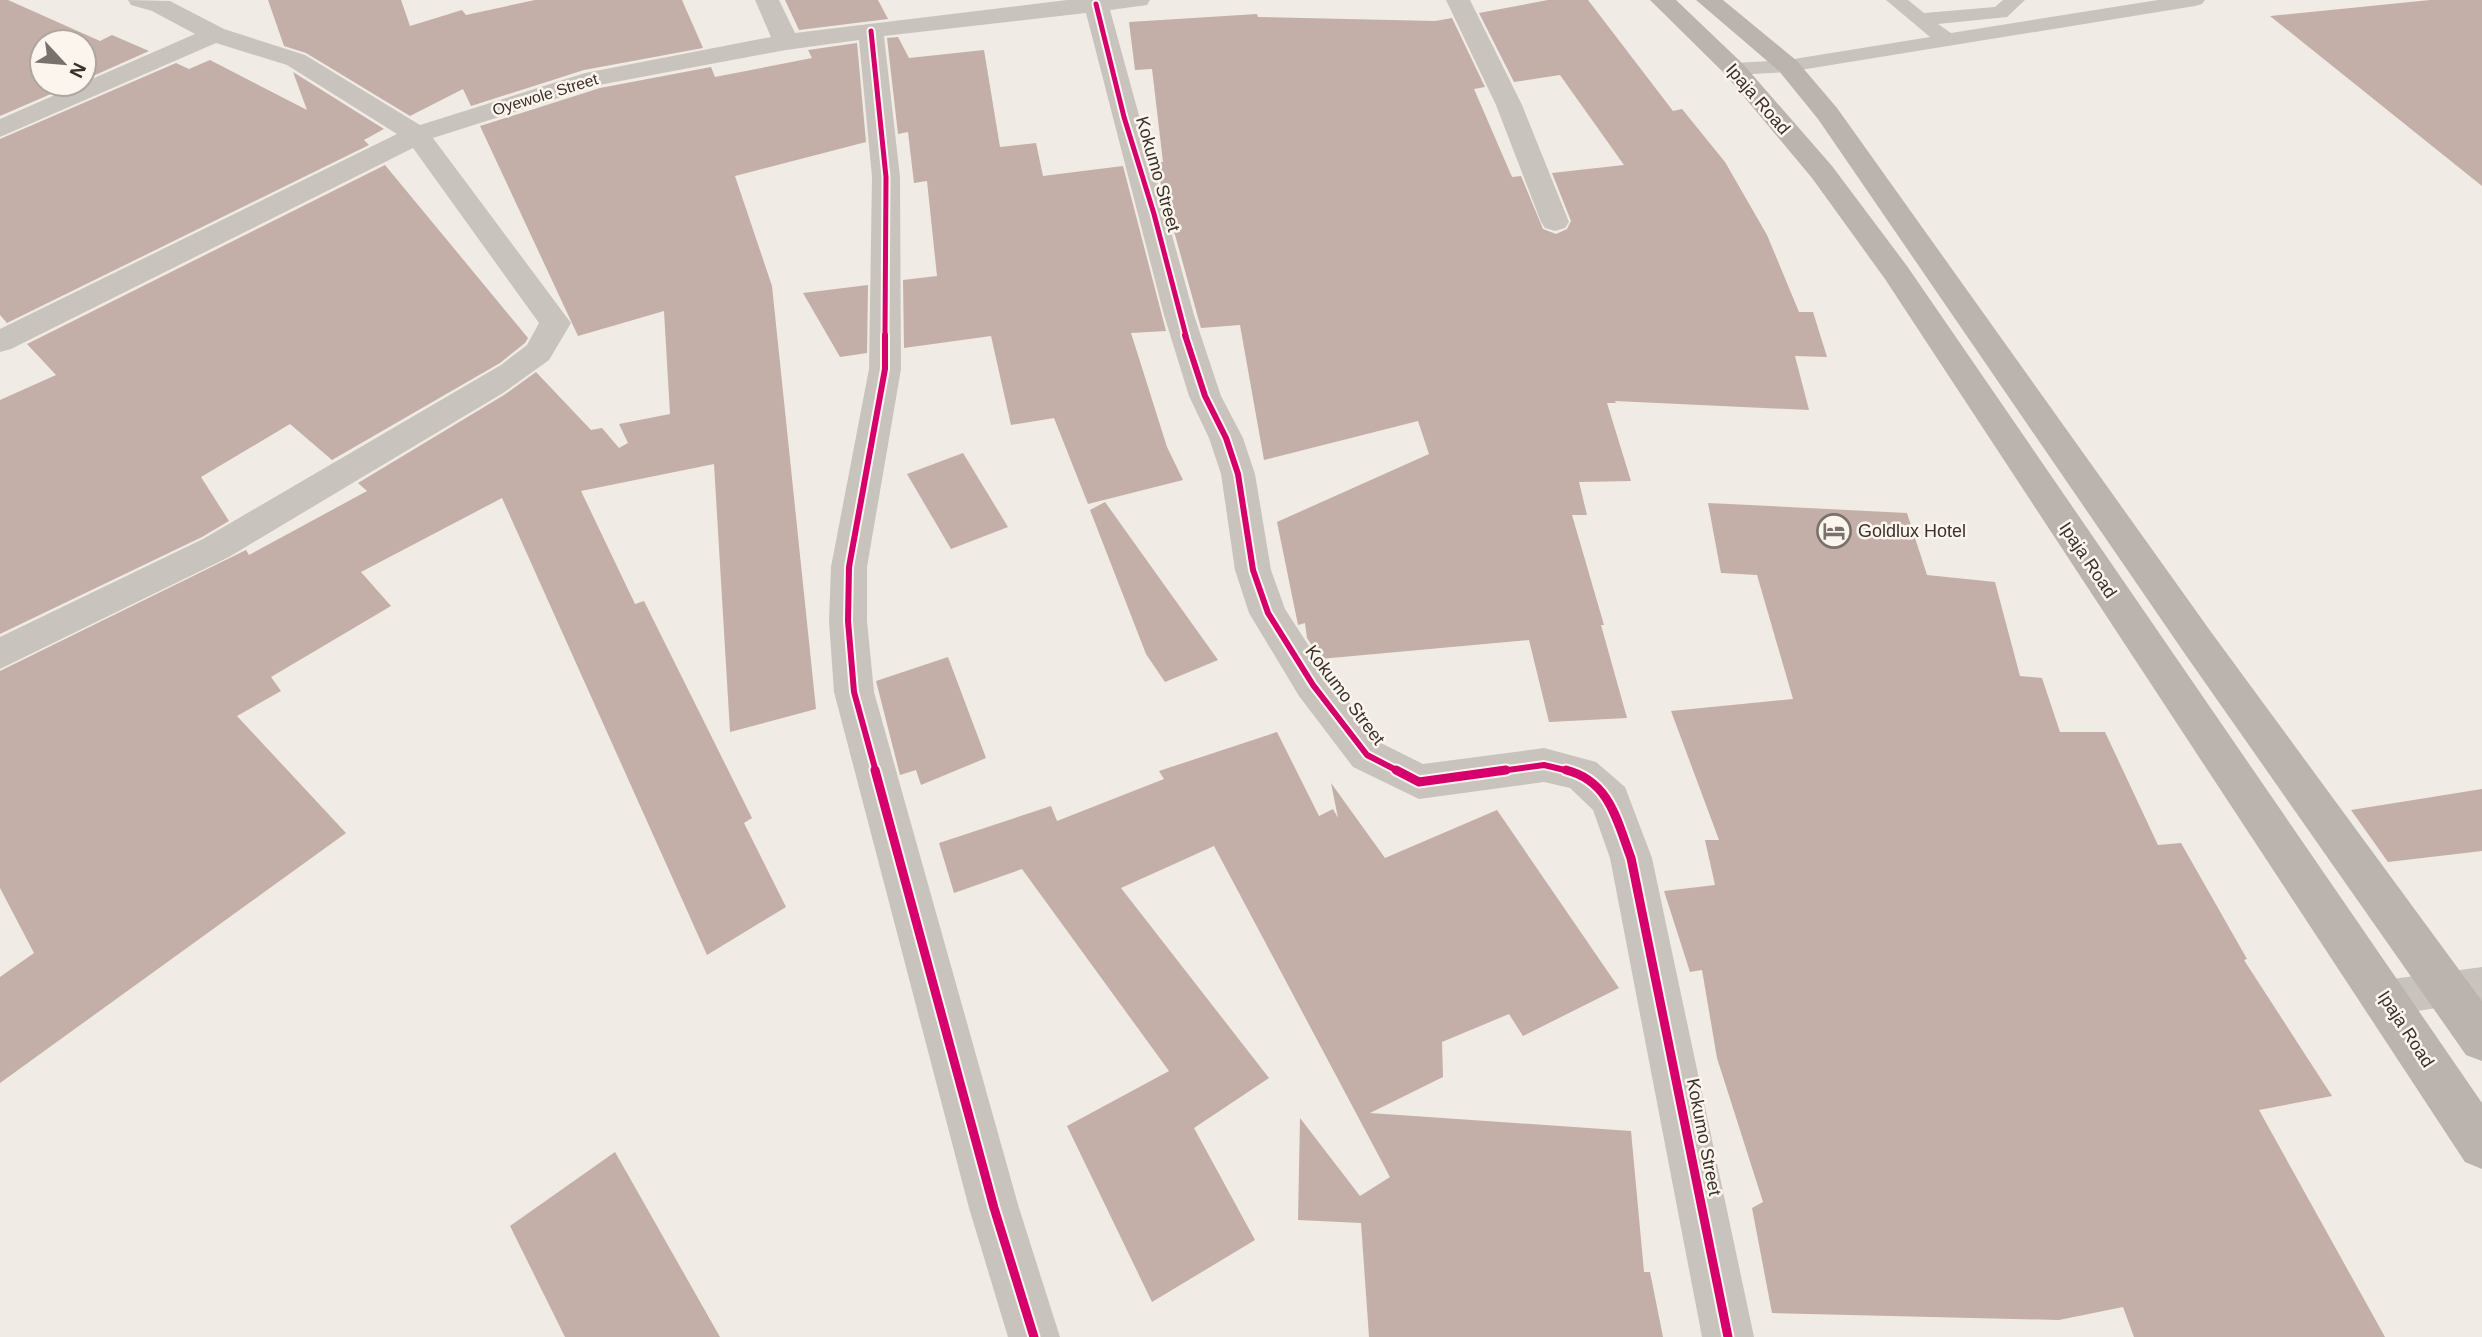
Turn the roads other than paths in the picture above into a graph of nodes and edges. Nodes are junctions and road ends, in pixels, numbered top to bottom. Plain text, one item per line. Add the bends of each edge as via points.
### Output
1 (140, 0) edge
2 (767, 0) edge
3 (1138, 0) edge
4 (1458, 0) edge
5 (1662, 0) edge
6 (1708, 0) edge
7 (1896, 0) edge
8 (2015, 0) edge
9 (2196, 0) edge
10 (1096, 5) junction
11 (1919, 19) junction
12 (871, 31) junction
13 (215, 34) junction
14 (1947, 40) junction
15 (786, 42) junction
16 (1788, 66) junction
17 (1734, 69) junction
18 (0, 129) edge
19 (417, 135) junction
20 (1555, 222) dead end
21 (0, 342) edge
22 (0, 654) edge
23 (2465, 986) edge
24 (2385, 998) junction
25 (2482, 1039) edge
26 (2482, 1145) edge
27 (1034, 1337) edge
28 (1728, 1337) edge

1 - 13 street
2 - 15 street
3 - 10 street, Oyewole Street
4 - 20 street via 1509,105
5 - 17 main road, Ipaja Road
6 - 16 main road
7 - 11 lane
8 - 11 lane via 2000,13
9 - 14 lane
10 - 12 street, Oyewole Street
10 - 28 street, Kokumo Street via 1179,315 1205,396 1238,474 1253,570 1268,613 1313,685 1367,755 1419,782 1544,765 1582,774 1610,800 1631,858
11 - 14 lane
12 - 15 street, Oyewole Street
12 - 27 street via 886,177 885,369 849,567 854,692 994,1208
13 - 18 street
13 - 19 street via 296,60
14 - 16 lane
15 - 19 street, Oyewole Street via 593,78
16 - 17 lane
16 - 23 main road via 1869,169 2198,643
17 - 24 main road, Ipaja Road via 1822,172 1896,273
19 - 21 street, Oyewole Street
19 - 22 street via 555,323 549,341 528,362 492,385 216,548
23 - 24 lane
23 - 25 main road
24 - 26 main road, Ipaja Road

